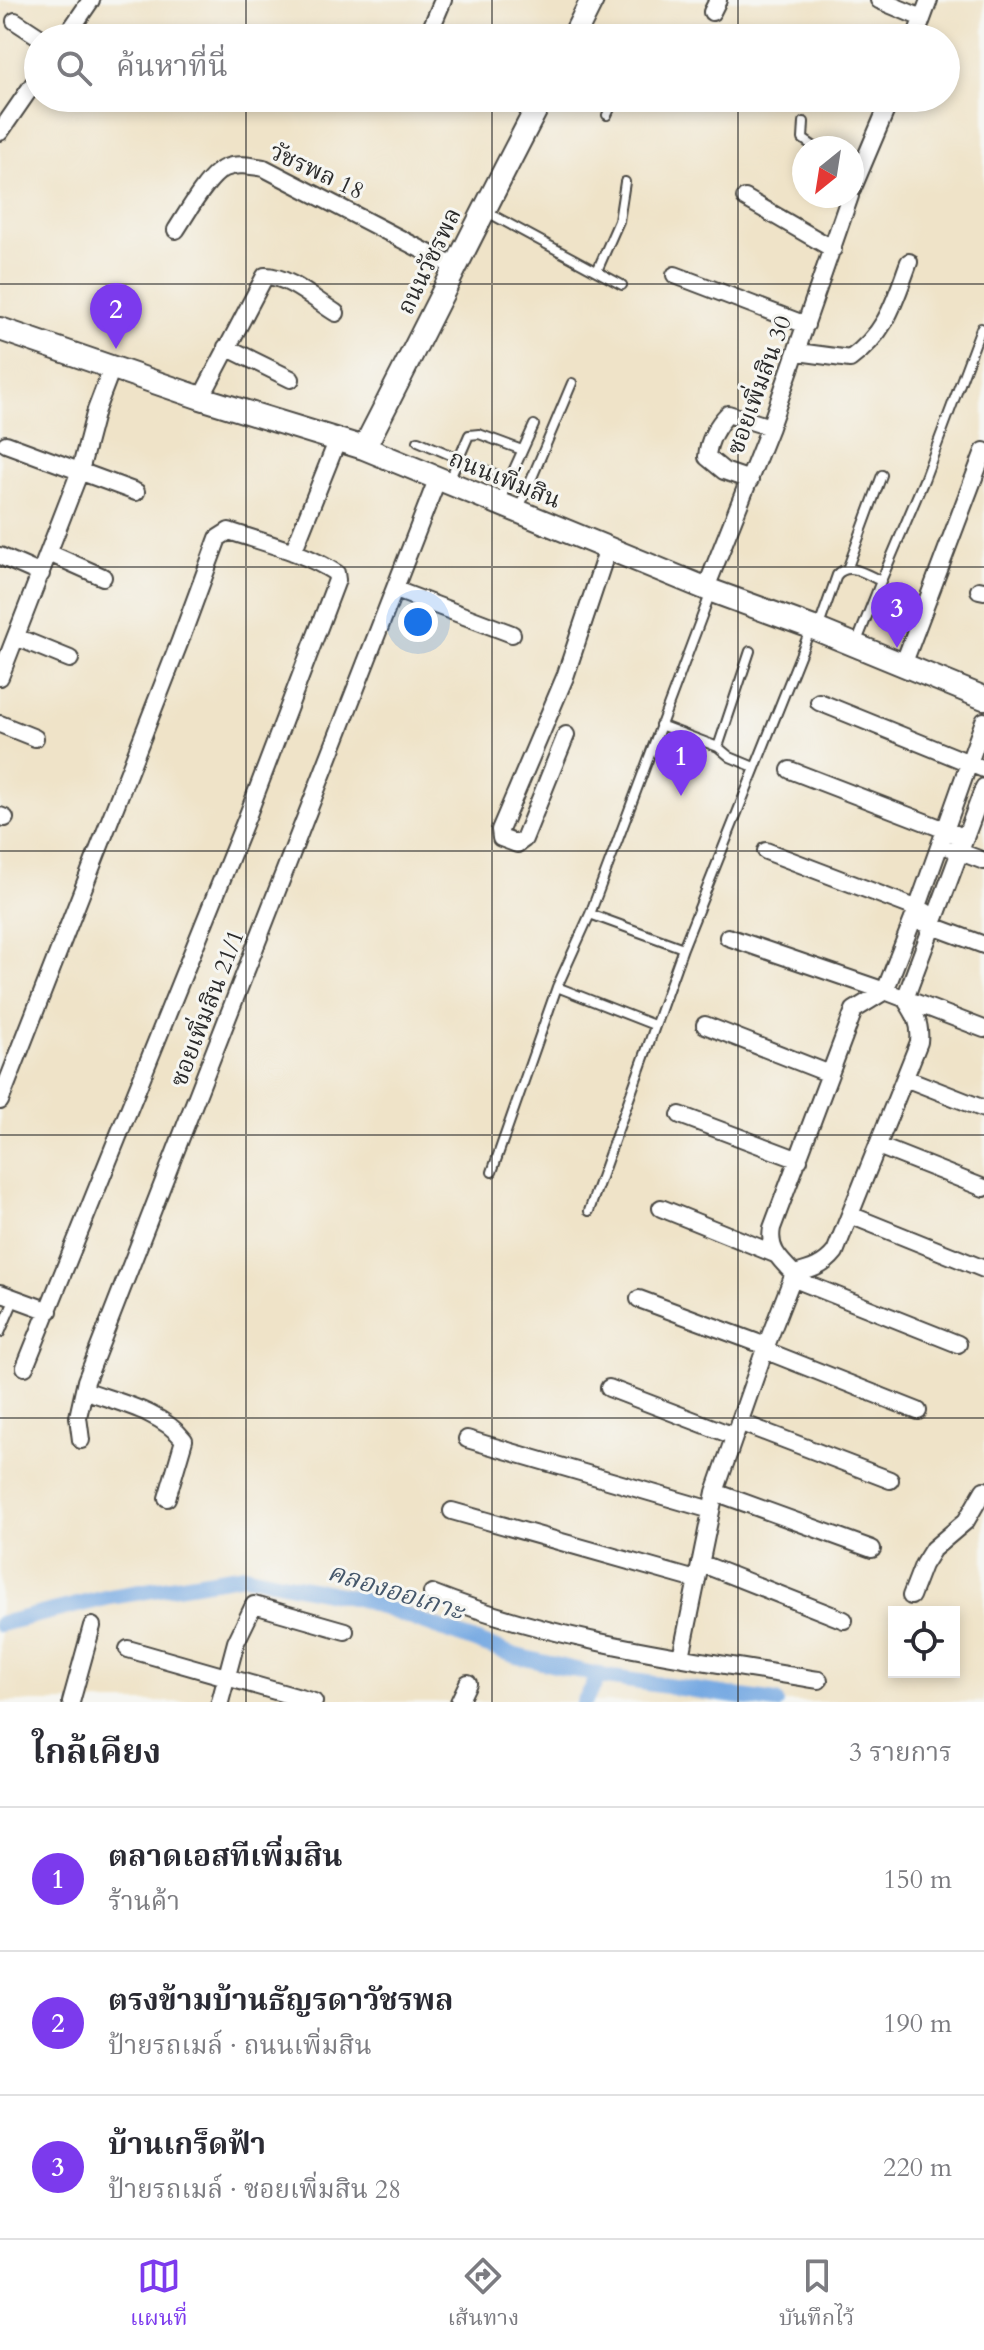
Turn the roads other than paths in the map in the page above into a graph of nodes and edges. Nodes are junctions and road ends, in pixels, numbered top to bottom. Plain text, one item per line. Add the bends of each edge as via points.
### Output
1 (91, 0) edge
2 (442, 0) edge
3 (592, 0) edge
4 (879, 0) edge
5 (929, 0) edge
6 (922, 18) junction
7 (15, 21) dead end
8 (75, 24) edge
9 (433, 24) edge
10 (581, 24) edge
11 (920, 24) edge
12 (24, 27) edge
13 (24, 98) edge
14 (0, 99) edge
15 (16, 110) junction
16 (527, 112) edge
17 (608, 112) edge
18 (884, 112) edge
19 (607, 115) dead end
20 (804, 122) dead end
21 (0, 132) edge
22 (803, 136) edge
23 (864, 153) edge
24 (625, 182) dead end
25 (745, 198) dead end
26 (846, 208) edge
27 (483, 210) junction
28 (176, 230) dead end
29 (833, 249) junction
30 (909, 262) dead end
31 (457, 268) junction
32 (597, 271) junction
33 (675, 275) dead end
34 (622, 285) dead end
35 (336, 313) dead end
36 (806, 325) junction
37 (981, 328) dead end
38 (0, 329) edge
39 (226, 347) junction
40 (798, 352) junction
41 (112, 368) junction
42 (291, 379) dead end
43 (572, 383) dead end
44 (201, 398) junction
45 (534, 425) dead end
46 (770, 427) junction
47 (338, 439) junction
48 (418, 441) dead end
49 (6, 444) dead end
50 (364, 448) junction
51 (522, 450) junction
52 (984, 451) edge
53 (457, 458) junction
54 (80, 471) junction
55 (882, 475) dead end
56 (509, 480) junction
57 (750, 480) junction
58 (442, 482) junction
59 (136, 492) dead end
60 (508, 508) junction
61 (608, 548) junction
62 (293, 552) junction
63 (49, 553) junction
64 (0, 556) edge
65 (848, 567) junction
66 (41, 574) junction
67 (103, 577) dead end
68 (881, 581) junction
69 (396, 590) junction
70 (709, 590) junction
71 (814, 628) junction
72 (512, 634) dead end
73 (16, 637) junction
74 (856, 645) junction
75 (750, 651) dead end
76 (70, 659) dead end
77 (3, 660) edge
78 (903, 665) junction
79 (0, 677) edge
80 (984, 698) edge
81 (819, 702) dead end
82 (984, 721) edge
83 (0, 724) edge
84 (660, 725) junction
85 (566, 735) dead end
86 (35, 738) dead end
87 (718, 747) junction
88 (977, 766) edge
89 (754, 767) junction
90 (790, 770) dead end
91 (984, 787) edge
92 (944, 838) junction
93 (962, 845) junction
94 (766, 851) dead end
95 (984, 861) edge
96 (590, 914) junction
97 (915, 914) junction
98 (933, 920) junction
99 (728, 937) dead end
100 (984, 945) edge
101 (683, 948) junction
102 (557, 987) junction
103 (885, 991) junction
104 (905, 999) junction
105 (654, 1025) junction
106 (705, 1025) dead end
107 (984, 1029) edge
108 (830, 1074) junction
109 (905, 1078) junction
110 (0, 1101) edge
111 (984, 1109) edge
112 (680, 1115) dead end
113 (878, 1146) junction
114 (799, 1160) junction
115 (492, 1172) dead end
116 (984, 1188) edge
117 (661, 1208) dead end
118 (589, 1211) dead end
119 (850, 1215) junction
120 (775, 1254) junction
121 (984, 1269) edge
122 (793, 1276) junction
123 (8, 1295) edge
124 (639, 1299) dead end
125 (49, 1311) junction
126 (0, 1333) edge
127 (958, 1344) dead end
128 (765, 1348) junction
129 (25, 1367) dead end
130 (609, 1388) dead end
131 (84, 1390) junction
132 (918, 1411) dead end
133 (737, 1429) junction
134 (467, 1439) dead end
135 (81, 1440) dead end
136 (890, 1480) dead end
137 (984, 1490) edge
138 (715, 1492) junction
139 (167, 1498) dead end
140 (711, 1510) junction
141 (452, 1511) dead end
142 (872, 1549) dead end
143 (700, 1563) junction
144 (696, 1580) junction
145 (432, 1593) dead end
146 (911, 1596) dead end
147 (844, 1620) dead end
148 (92, 1626) dead end
149 (345, 1631) dead end
150 (128, 1649) dead end
151 (681, 1657) junction
152 (227, 1678) junction
153 (819, 1680) dead end
154 (468, 1683) dead end
155 (71, 1702) edge
156 (220, 1702) edge
157 (314, 1702) edge
158 (459, 1702) edge

1 - 8 street
2 - 9 street
3 - 10 street
4 - 6 street
5 - 6 street
6 - 11 street
7 - 12 street
13 - 15 street
14 - 15 street
15 - 21 street
16 - 27 street, ถนนวัชรพล
17 - 19 lane
18 - 23 street, ซอยเพิ่มสิน 30
20 - 22 lane
24 - 32 lane via 619,221
25 - 29 street
26 - 29 street, ซอยเพิ่มสิน 30
27 - 31 street, ถนนวัชรพล
27 - 32 lane
28 - 31 street, วัชรพล 18 via 222,169 253,166
29 - 36 street, ซอยเพิ่มสิน 30
30 - 40 street via 885,325 869,345 850,359
31 - 50 street, ถนนวัชรพล
32 - 34 lane
33 - 36 street
35 - 39 street via 288,283 265,276
36 - 40 street, ซอยเพิ่มสิน 30
37 - 68 lane
38 - 41 street, ถนนเพิ่มสิน
39 - 42 street
39 - 44 street
40 - 46 street, ซอยเพิ่มสิน 30
41 - 44 street, ถนนเพิ่มสิน
41 - 54 street
43 - 60 lane
44 - 47 street, ถนนเพิ่มสิน
45 - 51 lane
46 - 57 street, ซอยเพิ่มสิน 30
46 - 57 street via 728,414 708,450 707,457 724,471
47 - 50 street, ถนนเพิ่มสิน
47 - 62 street
48 - 53 lane
49 - 54 street
50 - 58 street, ถนนเพิ่มสิน
51 - 53 lane via 473,433
51 - 56 lane
52 - 78 street
53 - 56 lane
53 - 58 lane
54 - 59 street
54 - 63 street
55 - 65 lane
56 - 60 lane
57 - 70 street, ซอยเพิ่มสิน 30
58 - 60 street, ถนนเพิ่มสิน
58 - 69 street, ซอยเพิ่มสิน 21/1
60 - 61 street, ถนนเพิ่มสิน
61 - 70 street, ถนนเพิ่มสิน
61 - 85 street via 565,677 501,838 517,844 524,839
62 - 110 street via 229,531 218,538
62 - 125 street via 327,567 337,580
63 - 66 street
63 - 67 street
64 - 66 street
65 - 68 lane
65 - 71 lane via 837,575
66 - 73 street
68 - 74 lane
69 - 72 street
69 - 131 street, ซอยเพิ่มสิน 21/1
70 - 71 street, ถนนเพิ่มสิน
70 - 84 lane
71 - 74 street, ถนนเพิ่มสิน
71 - 89 lane
73 - 76 street
73 - 77 street
74 - 78 street, ถนนเพิ่มสิน
75 - 87 lane
77 - 79 street
78 - 80 street, ถนนเพิ่มสิน
81 - 88 street
82 - 88 street
83 - 86 street
84 - 87 lane
84 - 96 lane
87 - 89 lane
88 - 92 street
89 - 101 lane
90 - 92 street
91 - 93 street
92 - 93 street
92 - 97 street
93 - 95 street
93 - 98 street
94 - 97 street
96 - 101 lane
96 - 102 lane
97 - 98 street
97 - 103 street
98 - 100 street
98 - 104 street
99 - 103 street
101 - 105 lane
102 - 105 lane
102 - 115 lane
103 - 104 street
103 - 108 street via 854,1010
104 - 107 street
104 - 109 street via 921,1027
105 - 118 lane
106 - 108 street
108 - 114 street
109 - 111 street
109 - 113 street
112 - 114 street
113 - 116 street
113 - 119 street
114 - 120 street via 772,1228
117 - 120 street
119 - 121 street
119 - 122 street via 828,1262
120 - 122 street
122 - 127 street
122 - 128 street
123 - 125 street
123 - 126 lane
124 - 128 street
125 - 129 street
128 - 132 street
128 - 133 street
130 - 133 street
131 - 135 street, ซอยเพิ่มสิน 21/1 via 78,1417
131 - 139 street via 146,1413 179,1433 183,1443
133 - 136 street
133 - 138 street
134 - 140 street
137 - 146 street via 966,1521 933,1549
138 - 140 street
138 - 142 street
140 - 143 street
141 - 144 street
143 - 144 street
143 - 147 street
144 - 151 street
145 - 151 street via 499,1617
148 - 155 street
149 - 152 street via 254,1605 236,1642
150 - 152 street
151 - 153 street
152 - 156 street
152 - 157 street
154 - 158 street

